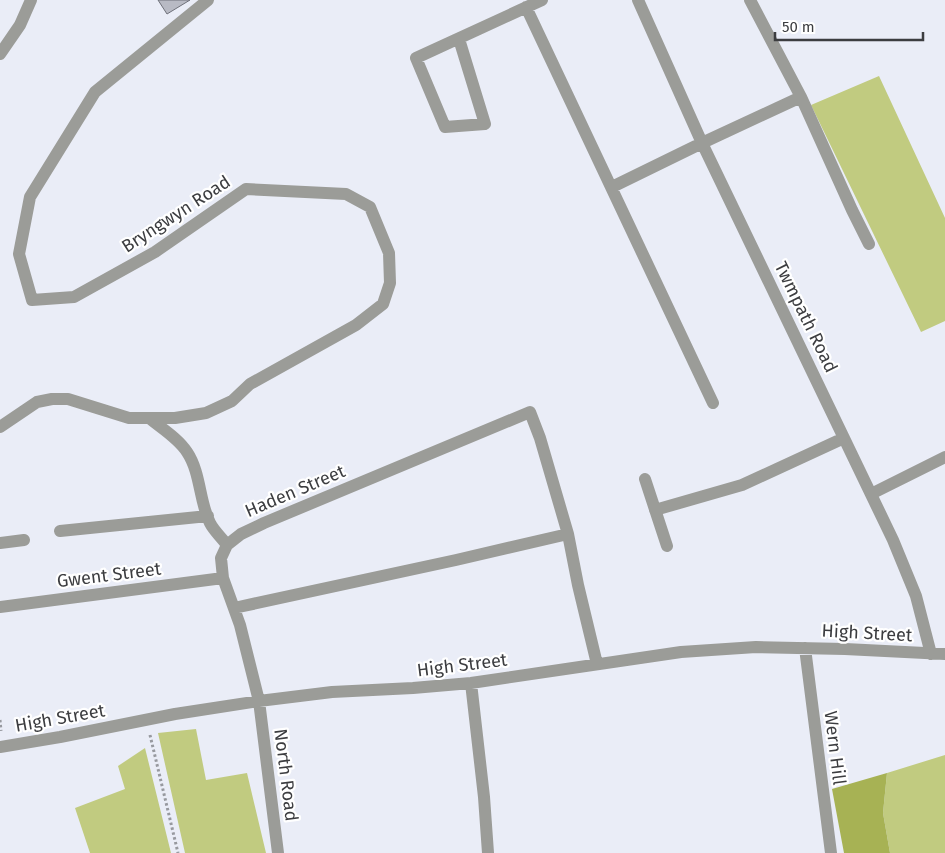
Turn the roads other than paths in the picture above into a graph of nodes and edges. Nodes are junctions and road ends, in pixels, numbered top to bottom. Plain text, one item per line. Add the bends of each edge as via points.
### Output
1 (31, 0) edge
2 (208, 0) edge
3 (542, 0) edge
4 (638, 0) edge
5 (750, 0) edge
6 (526, 7) junction
7 (459, 38) junction
8 (0, 54) edge
9 (801, 97) junction
10 (702, 143) junction
11 (612, 187) junction
12 (869, 244) dead end
13 (713, 403) dead end
14 (149, 418) junction
15 (0, 427) edge
16 (844, 438) junction
17 (945, 457) edge
18 (645, 479) dead end
19 (871, 494) junction
20 (655, 510) junction
21 (208, 516) junction
22 (60, 531) dead end
23 (568, 534) junction
24 (24, 540) dead end
25 (0, 543) edge
26 (227, 545) junction
27 (667, 546) dead end
28 (223, 578) junction
29 (0, 607) edge
30 (234, 608) junction
31 (805, 648) junction
32 (931, 654) junction
33 (945, 654) edge
34 (597, 664) junction
35 (471, 683) junction
36 (259, 701) junction
37 (0, 747) edge
38 (278, 853) edge
39 (488, 853) edge
40 (831, 853) edge

1 - 8 street
2 - 14 street, Bryngwyn Road via 95,92 30,197 19,254 32,300 74,297 155,252 246,189 346,194 370,206 389,253 390,283 383,304 356,325 250,384 232,401 206,413
3 - 6 street
4 - 10 street, Twmpath Road
5 - 9 street
6 - 7 street
6 - 11 street
7 - 7 street via 416,58 445,127 485,124
9 - 10 street
9 - 12 street
10 - 11 street
10 - 16 street, Twmpath Road
11 - 13 street
14 - 15 street, Bryngwyn Road via 129,418 68,399 52,399 37,402
14 - 21 street via 187,452
16 - 19 street, Twmpath Road
16 - 20 street via 742,485
17 - 19 street
18 - 20 street
19 - 32 street, Twmpath Road via 916,596
20 - 27 street
21 - 22 street
21 - 26 street
23 - 26 street, Haden Street via 530,412 264,523
23 - 30 street
23 - 34 street
24 - 25 street
26 - 28 street via 221,558
28 - 29 street, Gwent Street
28 - 30 street
30 - 36 street
31 - 32 street, High Street
31 - 34 street, High Street via 756,647 681,652
31 - 40 street, Wern Hill
32 - 33 street, High Street
34 - 35 street, High Street
35 - 36 street, High Street via 332,692
35 - 39 street
36 - 37 street, High Street
36 - 38 street, North Road

